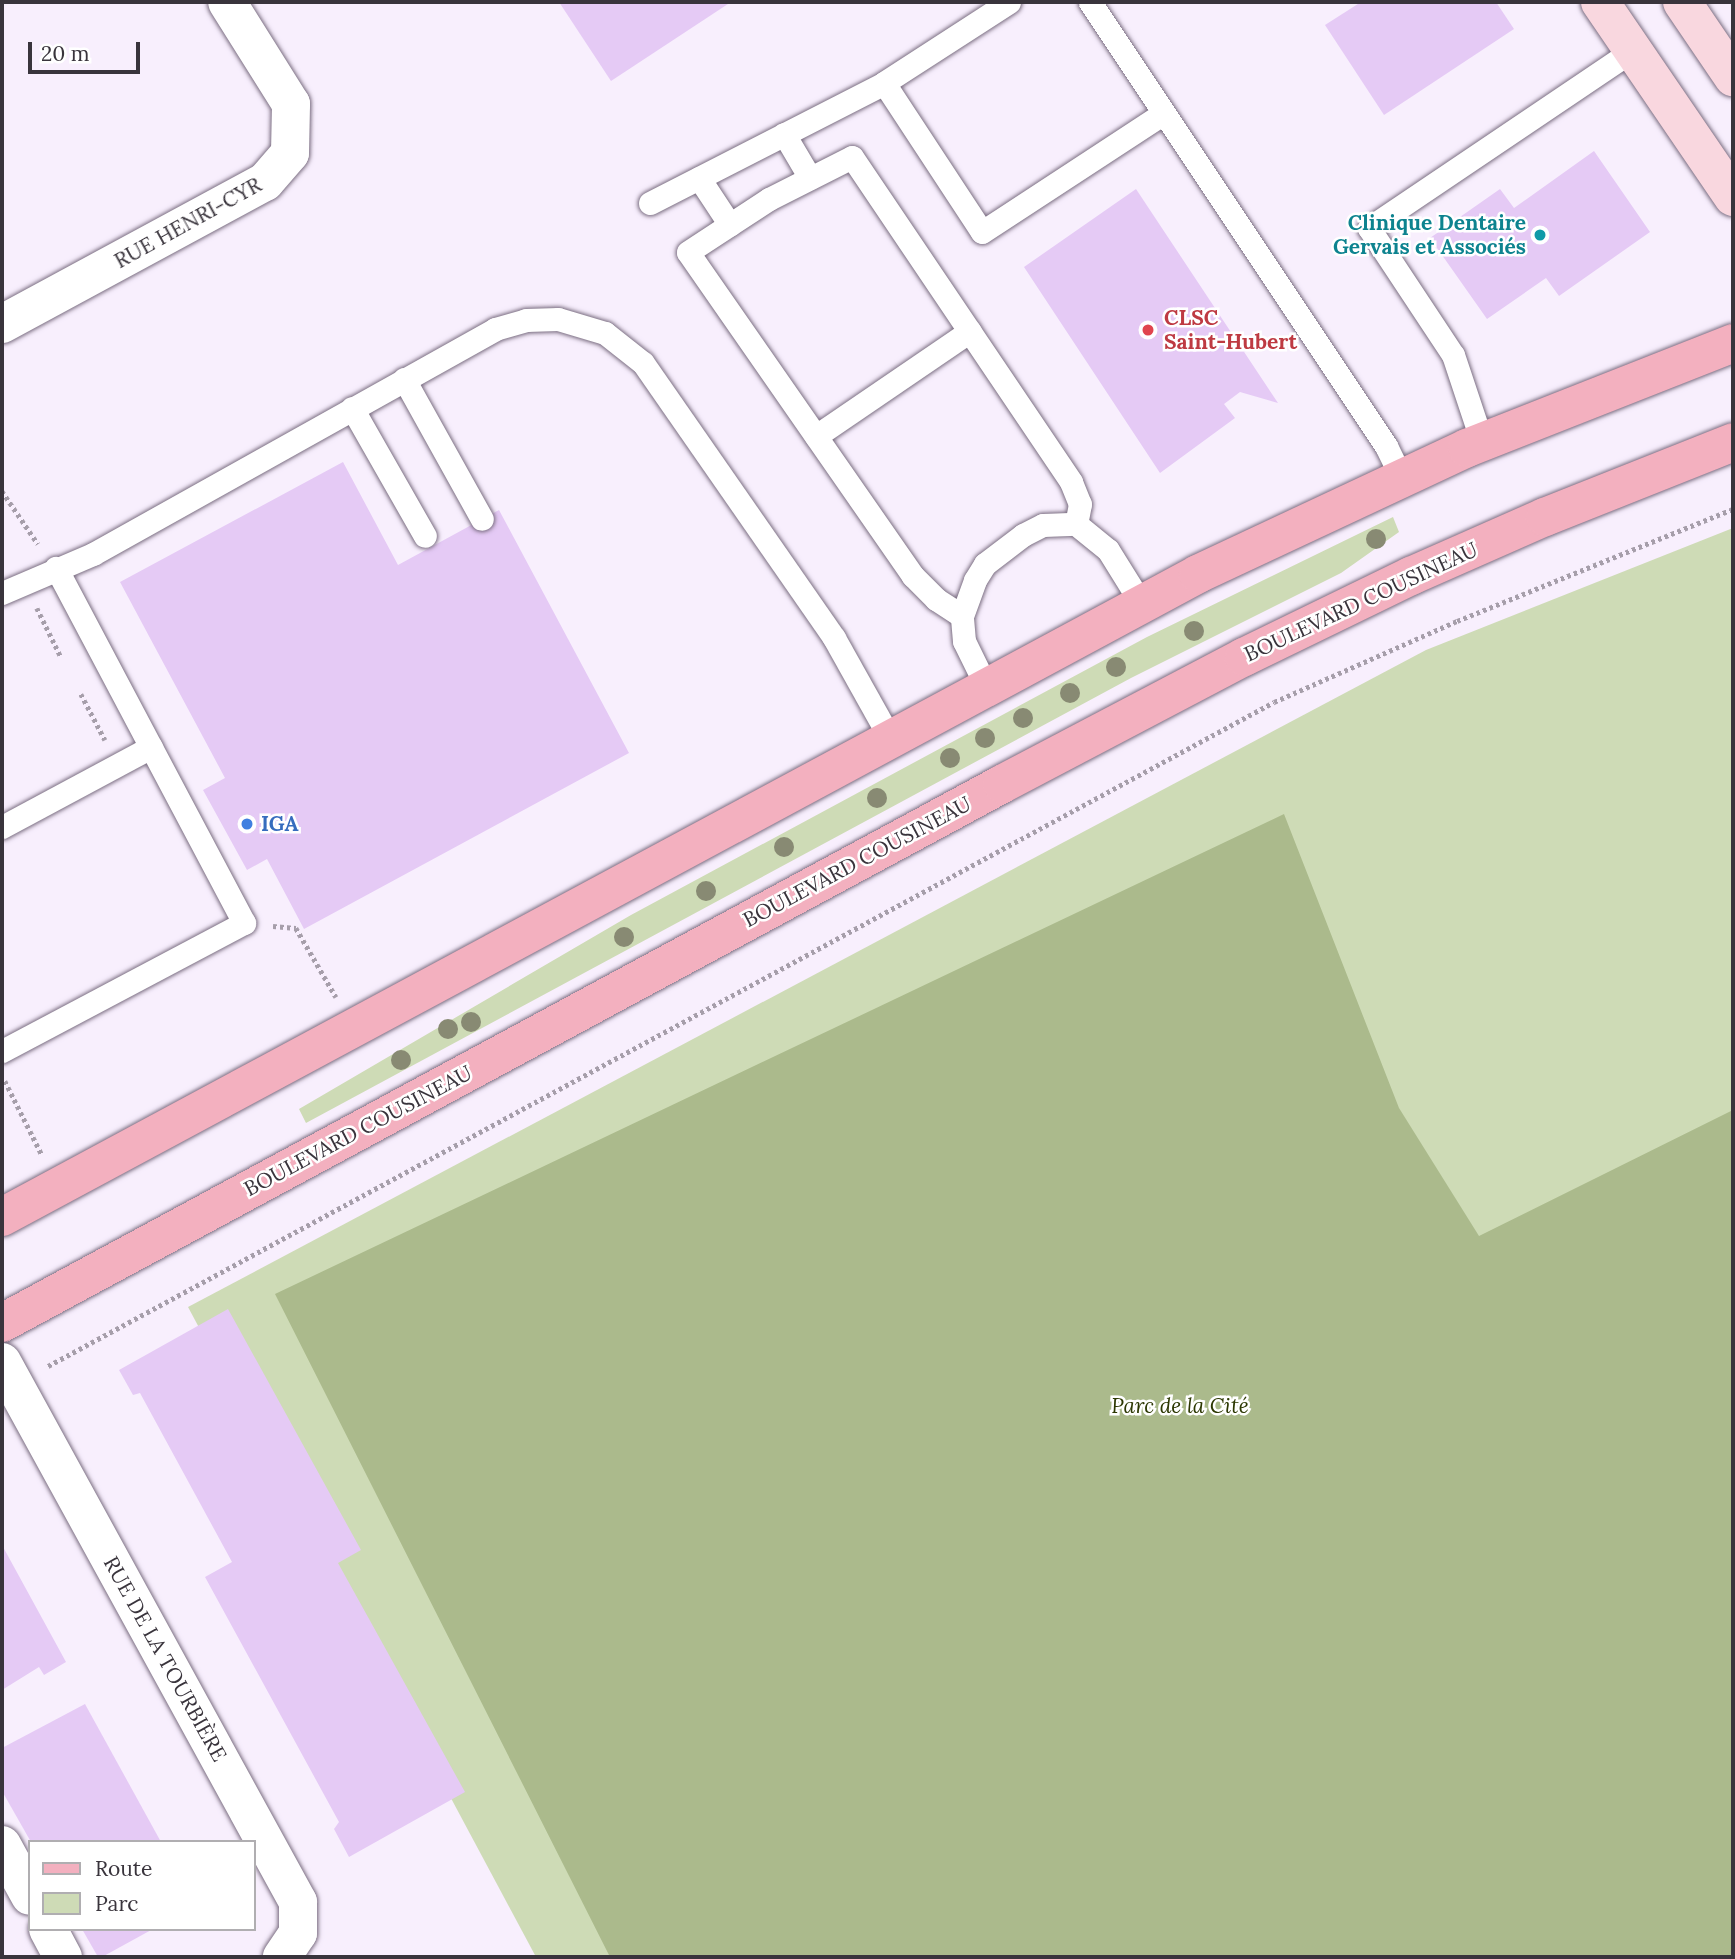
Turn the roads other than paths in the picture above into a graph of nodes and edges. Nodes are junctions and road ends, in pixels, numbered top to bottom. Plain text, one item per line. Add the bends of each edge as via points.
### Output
1 (226, 2) edge
2 (1009, 2) edge
3 (1090, 2) edge
4 (1600, 2) edge
5 (1682, 2) edge
6 (1633, 50) junction
7 (1733, 76) edge
8 (884, 83) junction
9 (1164, 113) junction
10 (784, 134) junction
11 (699, 178) junction
12 (810, 178) junction
13 (1733, 197) edge
14 (650, 203) dead end
15 (730, 225) junction
16 (2, 324) edge
17 (970, 331) junction
18 (1733, 343) edge
19 (404, 379) junction
20 (352, 408) junction
21 (816, 436) junction
22 (1482, 442) junction
23 (1733, 442) edge
24 (1401, 477) junction
25 (482, 520) dead end
26 (1076, 524) junction
27 (425, 536) dead end
28 (56, 568) junction
29 (2, 593) edge
30 (1142, 603) junction
31 (962, 616) junction
32 (986, 686) junction
33 (890, 738) junction
34 (151, 747) junction
35 (2, 827) edge
36 (2, 1051) edge
37 (2, 1217) edge
38 (2, 1323) edge
39 (2, 1363) edge
40 (2, 1845) edge
41 (28, 1892) edge
42 (49, 1931) edge
43 (63, 1957) edge
44 (282, 1957) edge

1 - 16 street, RUE HENRI-CYR via 291,104 290,153 265,182
2 - 8 lane
3 - 9 lane
4 - 6 street
5 - 7 street
6 - 13 street
6 - 22 lane via 1368,228 1453,355
8 - 9 lane via 982,232
8 - 10 lane
9 - 24 lane via 1386,446
10 - 11 lane
10 - 12 lane
11 - 14 lane
11 - 15 lane
12 - 15 lane
12 - 17 lane via 852,157
15 - 21 lane via 688,252
17 - 21 lane
17 - 26 lane via 1071,482 1080,504
18 - 22 main road
19 - 20 lane
19 - 25 lane
19 - 33 lane via 495,329 526,320 574,322 619,341 653,376 834,638
20 - 27 lane
20 - 28 lane via 93,554
21 - 31 lane via 913,576
22 - 24 main road
23 - 38 main road, BOULEVARD COUSINEAU via 1411,576 1232,663
24 - 30 main road
26 - 30 lane via 1108,550
26 - 31 lane via 1043,525 1003,548 975,580
28 - 29 lane
28 - 34 lane
30 - 32 main road
31 - 32 lane via 964,641
32 - 33 main road
33 - 37 main road
34 - 35 lane
34 - 36 lane via 244,923
39 - 44 street, RUE DE LA TOURBIÈRE via 298,1902 298,1933
40 - 41 street
42 - 43 street

